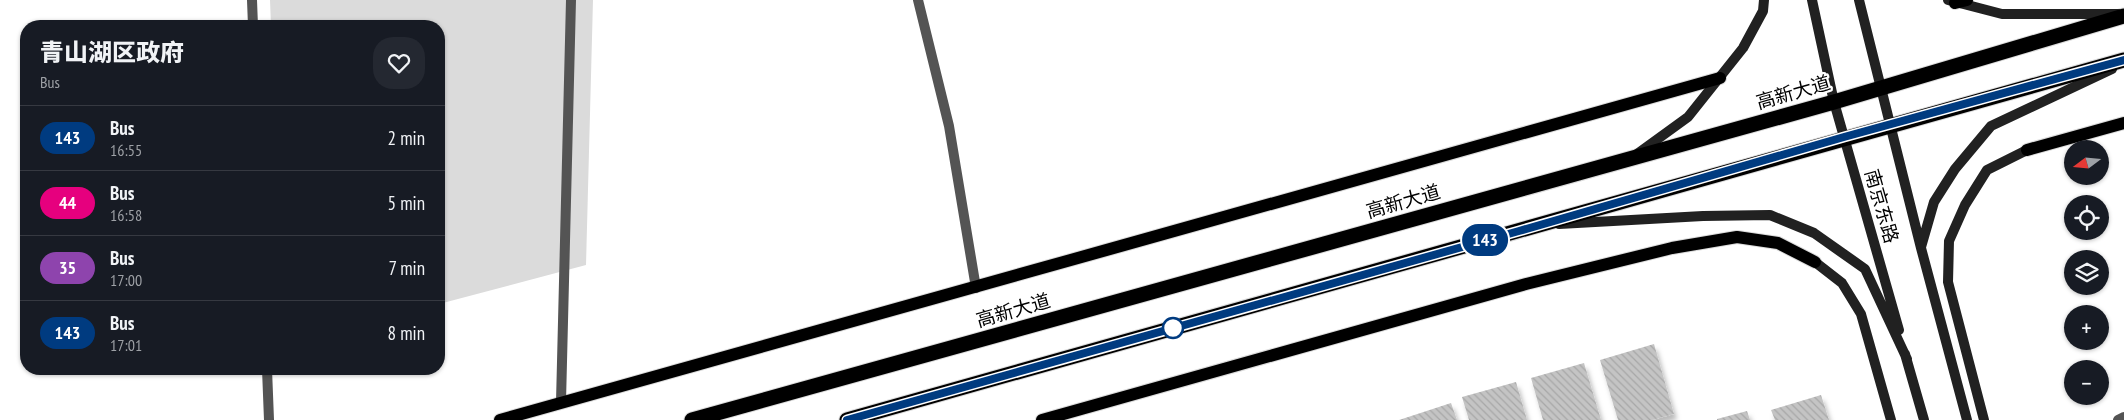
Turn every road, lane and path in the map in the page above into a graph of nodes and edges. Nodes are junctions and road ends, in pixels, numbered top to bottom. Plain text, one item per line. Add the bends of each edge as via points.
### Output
1 (252, 0) edge
2 (571, 0) edge
3 (918, 0) edge
4 (1764, 0) edge
5 (1812, 0) edge
6 (1859, 0) edge
7 (1956, 1) edge
8 (2124, 15) edge
9 (253, 20) edge
10 (2124, 62) edge
11 (1720, 78) junction
12 (1881, 88) junction
13 (1834, 102) junction
14 (2124, 123) edge
15 (1890, 124) junction
16 (1844, 137) junction
17 (2028, 150) joint
18 (1630, 158) junction
19 (1538, 225) junction
20 (1921, 248) junction
21 (1815, 262) joint
22 (976, 288) junction
23 (1907, 359) junction
24 (267, 375) edge
25 (560, 402) junction
26 (2124, 416) edge
27 (269, 420) edge
28 (500, 420) edge
29 (692, 420) edge
30 (847, 420) edge
31 (1042, 420) edge
32 (1891, 420) edge
33 (1924, 420) edge
34 (1967, 420) edge
35 (1984, 420) edge
36 (2118, 420) edge

1 - 9 lane
2 - 25 lane
3 - 22 lane via 949,126
4 - 11 main road via 1763,11 1743,48
5 - 13 main road, 南京东路
6 - 12 main road, 南京东路
7 - 8 main road via 2002,14
8 - 12 highway, 高新大道
10 - 15 highway
10 - 20 main road via 1992,126 1955,169 1934,202
11 - 18 main road via 1688,117
11 - 22 main road
12 - 13 highway, 高新大道
12 - 15 main road, 南京东路
13 - 16 main road, 南京东路
13 - 18 highway, 高新大道
14 - 17 main road
15 - 16 highway
15 - 20 main road, 南京东路
16 - 19 highway
16 - 23 main road, 南京东路
17 - 35 main road via 1987,170 1965,204 1949,241 1948,282
18 - 29 highway, 高新大道
19 - 23 main road via 1770,215 1814,233 1865,269
19 - 30 highway
20 - 34 main road, 南京东路
21 - 31 main road via 1778,244 1737,236 1672,248 1526,284
21 - 32 main road via 1842,283 1861,314
22 - 25 main road
23 - 33 main road, 南京东路
24 - 27 lane
25 - 28 main road
26 - 36 lane

